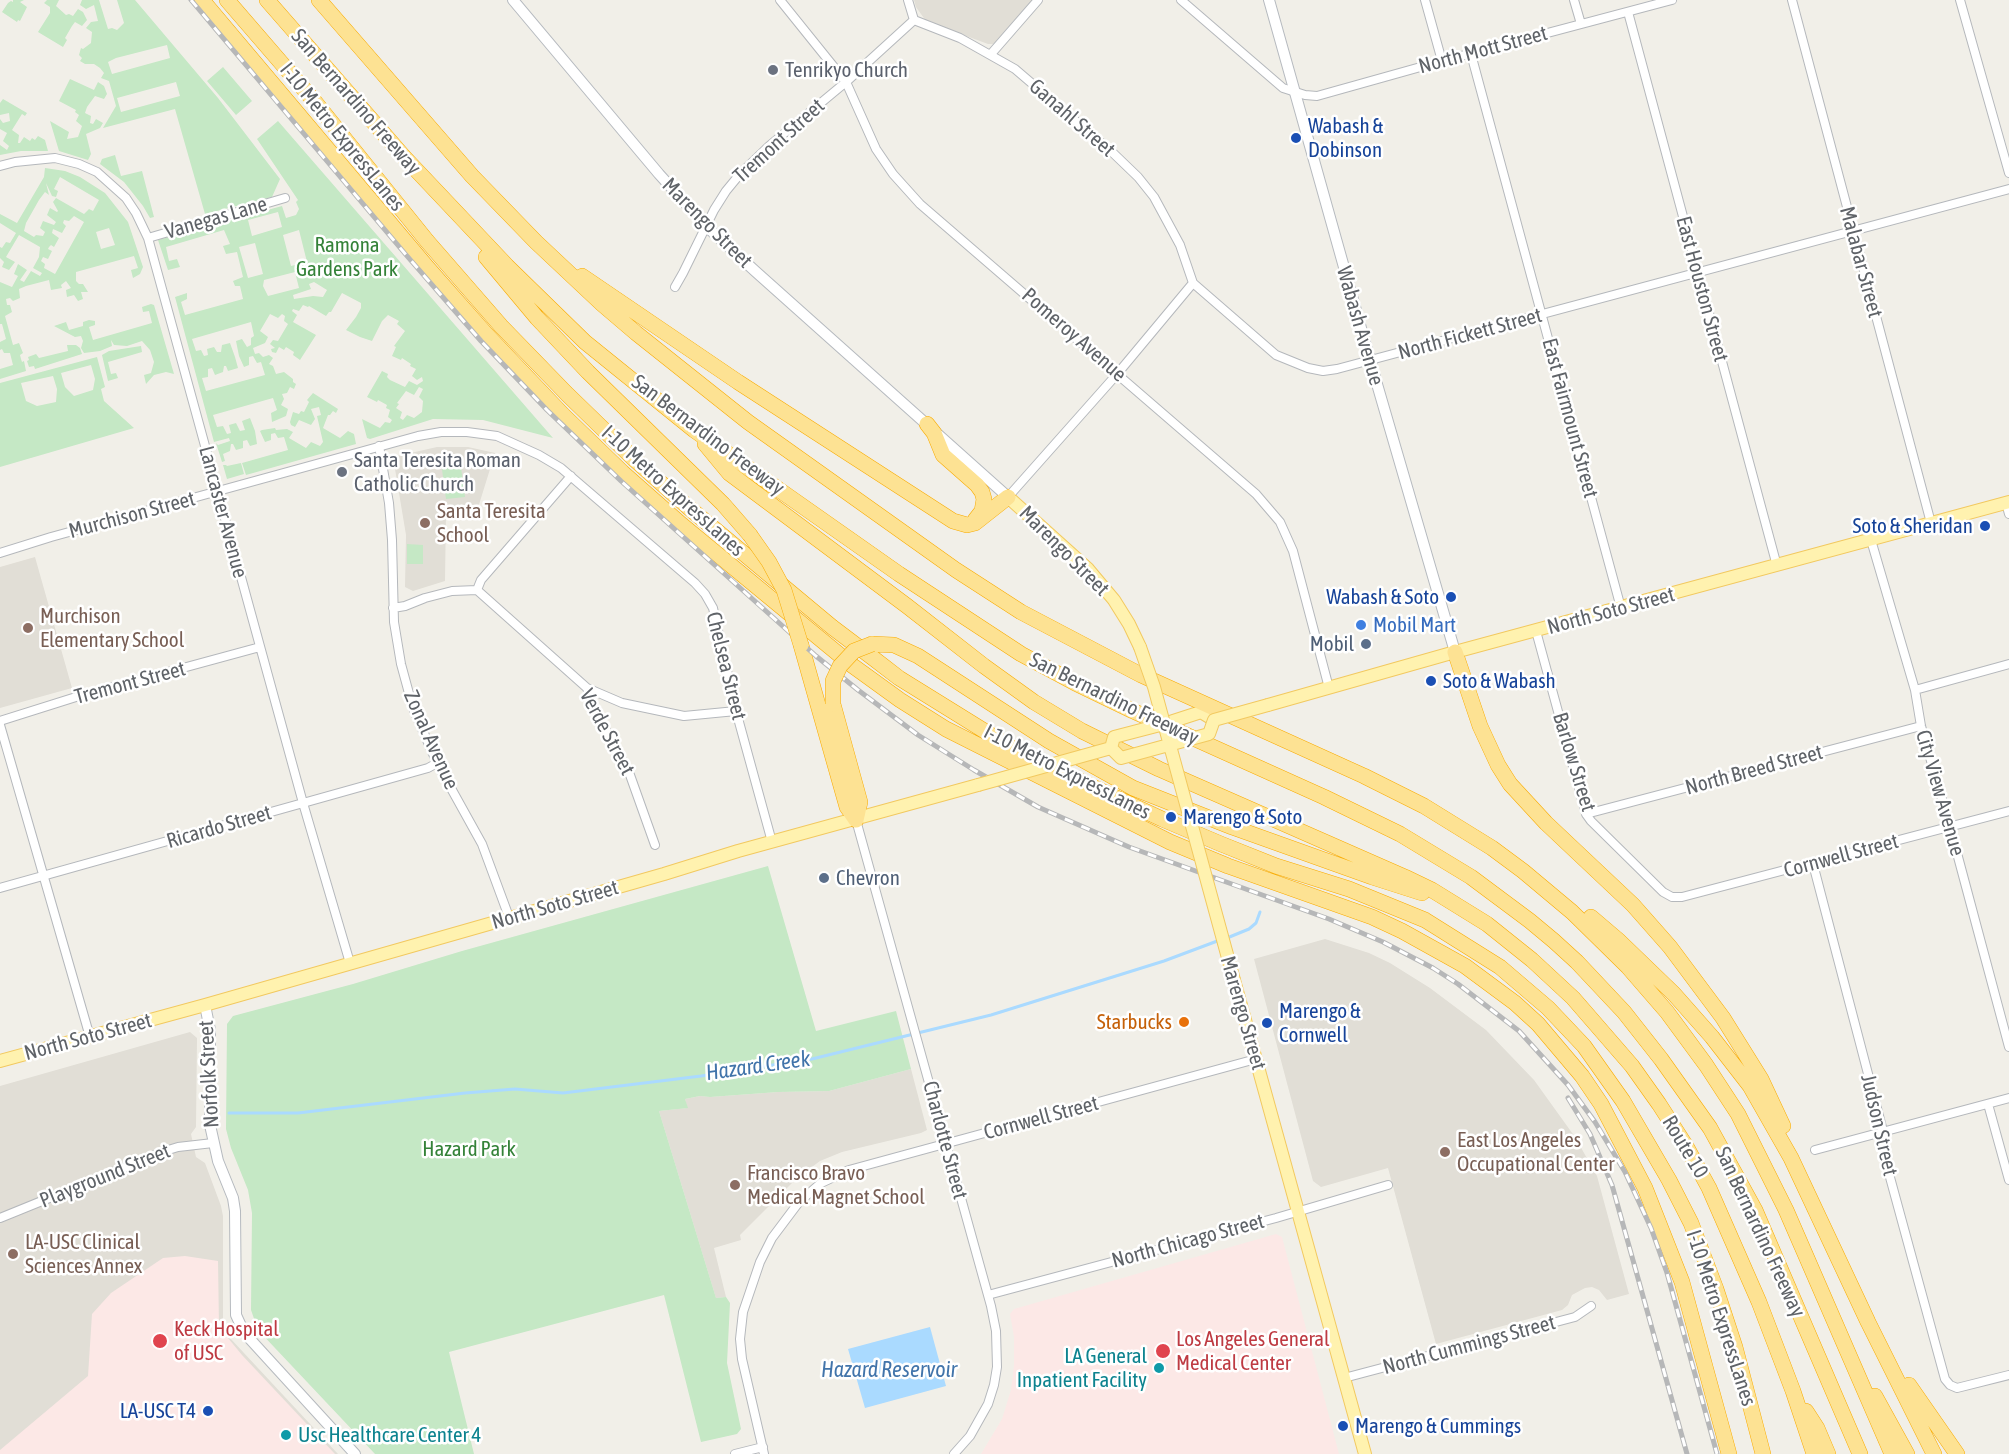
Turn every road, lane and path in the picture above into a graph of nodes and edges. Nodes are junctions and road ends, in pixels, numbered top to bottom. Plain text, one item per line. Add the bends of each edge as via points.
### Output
1 (202, 0) edge
2 (227, 0) edge
3 (267, 0) edge
4 (319, 0) edge
5 (513, 0) edge
6 (780, 0) edge
7 (908, 0) edge
8 (1038, 0) edge
9 (1182, 0) edge
10 (1269, 0) edge
11 (1425, 0) edge
12 (1574, 0) edge
13 (1672, 0) edge
14 (1792, 0) edge
15 (1960, 0) edge
16 (1628, 12) junction
17 (914, 20) junction
18 (1581, 24) junction
19 (991, 54) junction
20 (1471, 54) junction
21 (1442, 61) junction
22 (846, 82) junction
23 (1293, 92) junction
24 (404, 157) junction
25 (0, 166) edge
26 (2009, 173) edge
27 (2009, 189) edge
28 (285, 198) dead end
29 (705, 225) junction
30 (1853, 230) junction
31 (148, 238) junction
32 (536, 242) junction
33 (1697, 272) junction
34 (1193, 283) junction
35 (675, 287) dead end
36 (1542, 315) junction
37 (1370, 360) junction
38 (1118, 373) junction
39 (927, 424) junction
40 (694, 430) junction
41 (379, 446) junction
42 (571, 476) junction
43 (217, 492) junction
44 (1008, 496) junction
45 (2008, 506) edge
46 (1931, 523) junction
47 (967, 525) junction
48 (1871, 540) junction
49 (0, 553) edge
50 (1777, 566) junction
51 (477, 590) junction
52 (393, 608) junction
53 (1621, 608) junction
54 (1536, 631) junction
55 (260, 648) junction
56 (1455, 652) junction
57 (2009, 664) edge
58 (587, 688) junction
59 (1329, 688) junction
60 (1915, 690) junction
61 (736, 711) junction
62 (1214, 720) junction
63 (0, 721) edge
64 (1164, 724) junction
65 (0, 725) edge
66 (1921, 726) junction
67 (1170, 745) junction
68 (1111, 748) junction
69 (437, 763) junction
70 (303, 803) junction
71 (2009, 811) edge
72 (1586, 814) junction
73 (856, 819) junction
74 (1950, 826) junction
75 (772, 842) junction
76 (655, 845) dead end
77 (1492, 848) junction
78 (1813, 864) junction
79 (44, 875) junction
80 (0, 888) edge
81 (1672, 897) joint
82 (1459, 906) junction
83 (509, 917) junction
84 (350, 963) junction
85 (205, 1005) junction
86 (90, 1037) junction
87 (2009, 1047) edge
88 (1256, 1059) junction
89 (0, 1061) edge
90 (2009, 1098) edge
91 (1988, 1104) junction
92 (1883, 1131) junction
93 (213, 1143) junction
94 (946, 1144) junction
95 (1815, 1150) dead end
96 (2009, 1180) edge
97 (1388, 1185) dead end
98 (1299, 1210) junction
99 (1819, 1215) junction
100 (0, 1218) edge
101 (988, 1295) junction
102 (1591, 1306) dead end
103 (1868, 1322) junction
104 (1836, 1328) junction
105 (2009, 1375) edge
106 (1344, 1378) junction
107 (1793, 1391) junction
108 (764, 1450) edge
109 (355, 1454) edge
110 (735, 1454) edge
111 (954, 1454) edge
112 (1365, 1454) edge
113 (1730, 1454) edge
114 (1763, 1454) edge
115 (1814, 1454) edge
116 (1828, 1454) edge
117 (1860, 1454) edge
118 (1892, 1454) edge
119 (1907, 1454) edge
120 (1934, 1454) edge
121 (1957, 1454) edge

1 - 113 highway, I-10 Metro ExpressLanes via 427,267 563,415 682,525 853,666 946,729 1170,842 1371,917 1419,939 1465,966 1538,1024 1601,1104 1645,1188 1682,1282
2 - 114 highway, I-10 Metro ExpressLanes via 434,249 567,394 688,507 864,652 1020,753 1221,844 1425,920 1525,986 1584,1046 1623,1101 1670,1180 1706,1260 1726,1318
3 - 24 highway, San Bernardino Freeway
4 - 32 highway, San Bernardino Freeway via 472,176
5 - 29 street, Marengo Street
6 - 22 street, Pomeroy Avenue
7 - 17 street
8 - 19 street
9 - 23 street via 1283,88
10 - 23 street, Wabash Avenue
11 - 21 street
12 - 18 street
13 - 16 street, North Mott Street
14 - 30 street, Malabar Street
15 - 26 street
16 - 18 street, North Mott Street
16 - 33 street, East Houston Street
17 - 19 street, Ganahl Street
17 - 22 street, Tremont Street
18 - 20 street, North Mott Street
19 - 34 street, Ganahl Street via 1015,69 1138,177 1154,197 1180,245
20 - 21 street, North Mott Street
20 - 36 street, East Fairmount Street
21 - 23 street, North Mott Street via 1317,96
22 - 29 street, Tremont Street via 746,168
22 - 38 street, Pomeroy Avenue via 876,149 920,204
23 - 37 street, Wabash Avenue
24 - 40 highway, San Bernardino Freeway via 585,342
24 - 73 highway, bridge via 537,318 723,504 769,562 784,590 847,807
25 - 31 street, Lancaster Avenue via 55,158 97,172 126,198
27 - 30 street, North Fickett Street
28 - 31 street, Vanegas Lane
29 - 35 street, Tremont Street
29 - 39 street, Marengo Street
30 - 33 street, North Fickett Street
30 - 46 street, Malabar Street
31 - 43 street, Lancaster Avenue
32 - 47 highway via 748,388 953,521
32 - 77 highway, San Bernardino Freeway via 636,333 739,415 987,591 1132,671 1414,801
33 - 36 street, North Fickett Street
33 - 50 street, East Houston Street
34 - 37 street, North Fickett Street via 1275,355 1294,364 1323,371
34 - 38 street
36 - 37 street, North Fickett Street
36 - 53 street, East Fairmount Street
37 - 56 street, Wabash Avenue
38 - 44 street
38 - 59 street, Pomeroy Avenue via 1256,494 1280,522 1293,551
39 - 44 street, Marengo Street
39 - 47 highway via 943,455 982,492 982,511
40 - 82 highway via 729,473 1034,702 1159,769 1405,877
40 - 117 highway, San Bernardino Freeway via 1021,654 1400,834 1471,877 1554,941 1624,1012 1710,1128 1755,1210
41 - 42 street, Murchison Street via 441,432 497,436 539,455
41 - 43 street, Murchison Street
41 - 52 street, Zonal Avenue via 389,503
42 - 51 street via 481,580
42 - 61 street, Chelsea Street via 705,594 714,608
43 - 49 street, Murchison Street
43 - 55 street, Lancaster Avenue
44 - 47 highway via 981,520
44 - 64 main road, Marengo Street, bridge via 1088,569 1114,600 1140,647
45 - 46 main road, North Soto Street
46 - 48 main road, North Soto Street
48 - 50 main road, North Soto Street
48 - 60 street, City View Avenue
50 - 53 main road, North Soto Street
51 - 52 street via 452,591
51 - 58 street, Verde Street
52 - 69 street, Zonal Avenue via 401,664 413,708
53 - 54 main road, North Soto Street
54 - 56 main road, North Soto Street
54 - 72 street, Barlow Street
55 - 63 street, Tremont Street via 76,696
55 - 70 street, Lancaster Avenue
56 - 59 main road, North Soto Street
56 - 99 highway via 1480,726 1510,784 1633,905 1723,1018 1761,1079
57 - 60 street
58 - 61 street via 622,704 684,716
58 - 76 street, Verde Street via 630,775
59 - 62 main road, North Soto Street, bridge
60 - 66 street, City View Avenue
61 - 75 street, Chelsea Street
62 - 64 main road, North Soto Street via 1201,712
62 - 67 main road, North Soto Street, bridge via 1209,734
64 - 67 main road, Marengo Street, bridge
64 - 68 main road, North Soto Street, bridge via 1114,737
65 - 79 street
66 - 72 street, North Breed Street
66 - 74 street, City View Avenue
67 - 68 main road, North Soto Street, bridge via 1121,758
67 - 88 main road, Marengo Street, bridge
68 - 73 main road, North Soto Street, bridge
69 - 70 street, Ricardo Street
69 - 83 street, Zonal Avenue via 482,844
70 - 79 street, Ricardo Street
70 - 84 street, Lancaster Avenue
71 - 74 street, Cornwell Street
72 - 81 street, Barlow Street
73 - 75 main road, North Soto Street
73 - 82 highway, bridge via 860,802 833,704 833,681 840,666 855,651 872,644 894,645 1133,788
73 - 94 street, Charlotte Street
74 - 78 street, Cornwell Street
74 - 87 street, City View Avenue
75 - 83 main road, North Soto Street
77 - 99 highway via 1587,914 1674,993 1750,1086
77 - 104 highway, San Bernardino Freeway via 1551,894 1615,954 1667,1012 1706,1065 1738,1114 1770,1175
78 - 81 street, Cornwell Street
78 - 92 street, Judson Street
79 - 80 street, Ricardo Street
79 - 86 street
82 - 107 highway, Route 10 via 1511,942 1573,999 1632,1066 1659,1104 1709,1188
83 - 84 main road, North Soto Street
84 - 85 main road, North Soto Street
85 - 86 main road, North Soto Street
85 - 93 street, Norfolk Street via 210,1030
86 - 89 main road, North Soto Street
88 - 94 street, Cornwell Street
88 - 98 main road, Marengo Street
90 - 91 street
91 - 92 street
91 - 96 street
92 - 95 street
92 - 105 street, Judson Street via 1888,1170 1945,1379 1957,1388
93 - 100 street, Playground Street via 165,1151
93 - 109 street, Norfolk Street via 234,1202 237,1315 242,1328
94 - 101 street, Charlotte Street
94 - 108 street, Cornwell Street via 849,1170 821,1183 799,1202 772,1238 760,1262 740,1339
97 - 98 street, North Chicago Street
98 - 101 street, North Chicago Street
98 - 106 main road, Marengo Street
99 - 103 highway
101 - 111 street, Charlotte Street via 998,1350 994,1385 980,1422
102 - 106 street, North Cummings Street via 1575,1317
103 - 120 highway
103 - 121 highway
104 - 118 highway, San Bernardino Freeway
104 - 119 highway
106 - 112 main road, Marengo Street
107 - 115 highway, Route 10
107 - 116 highway via 1817,1428
108 - 110 street

